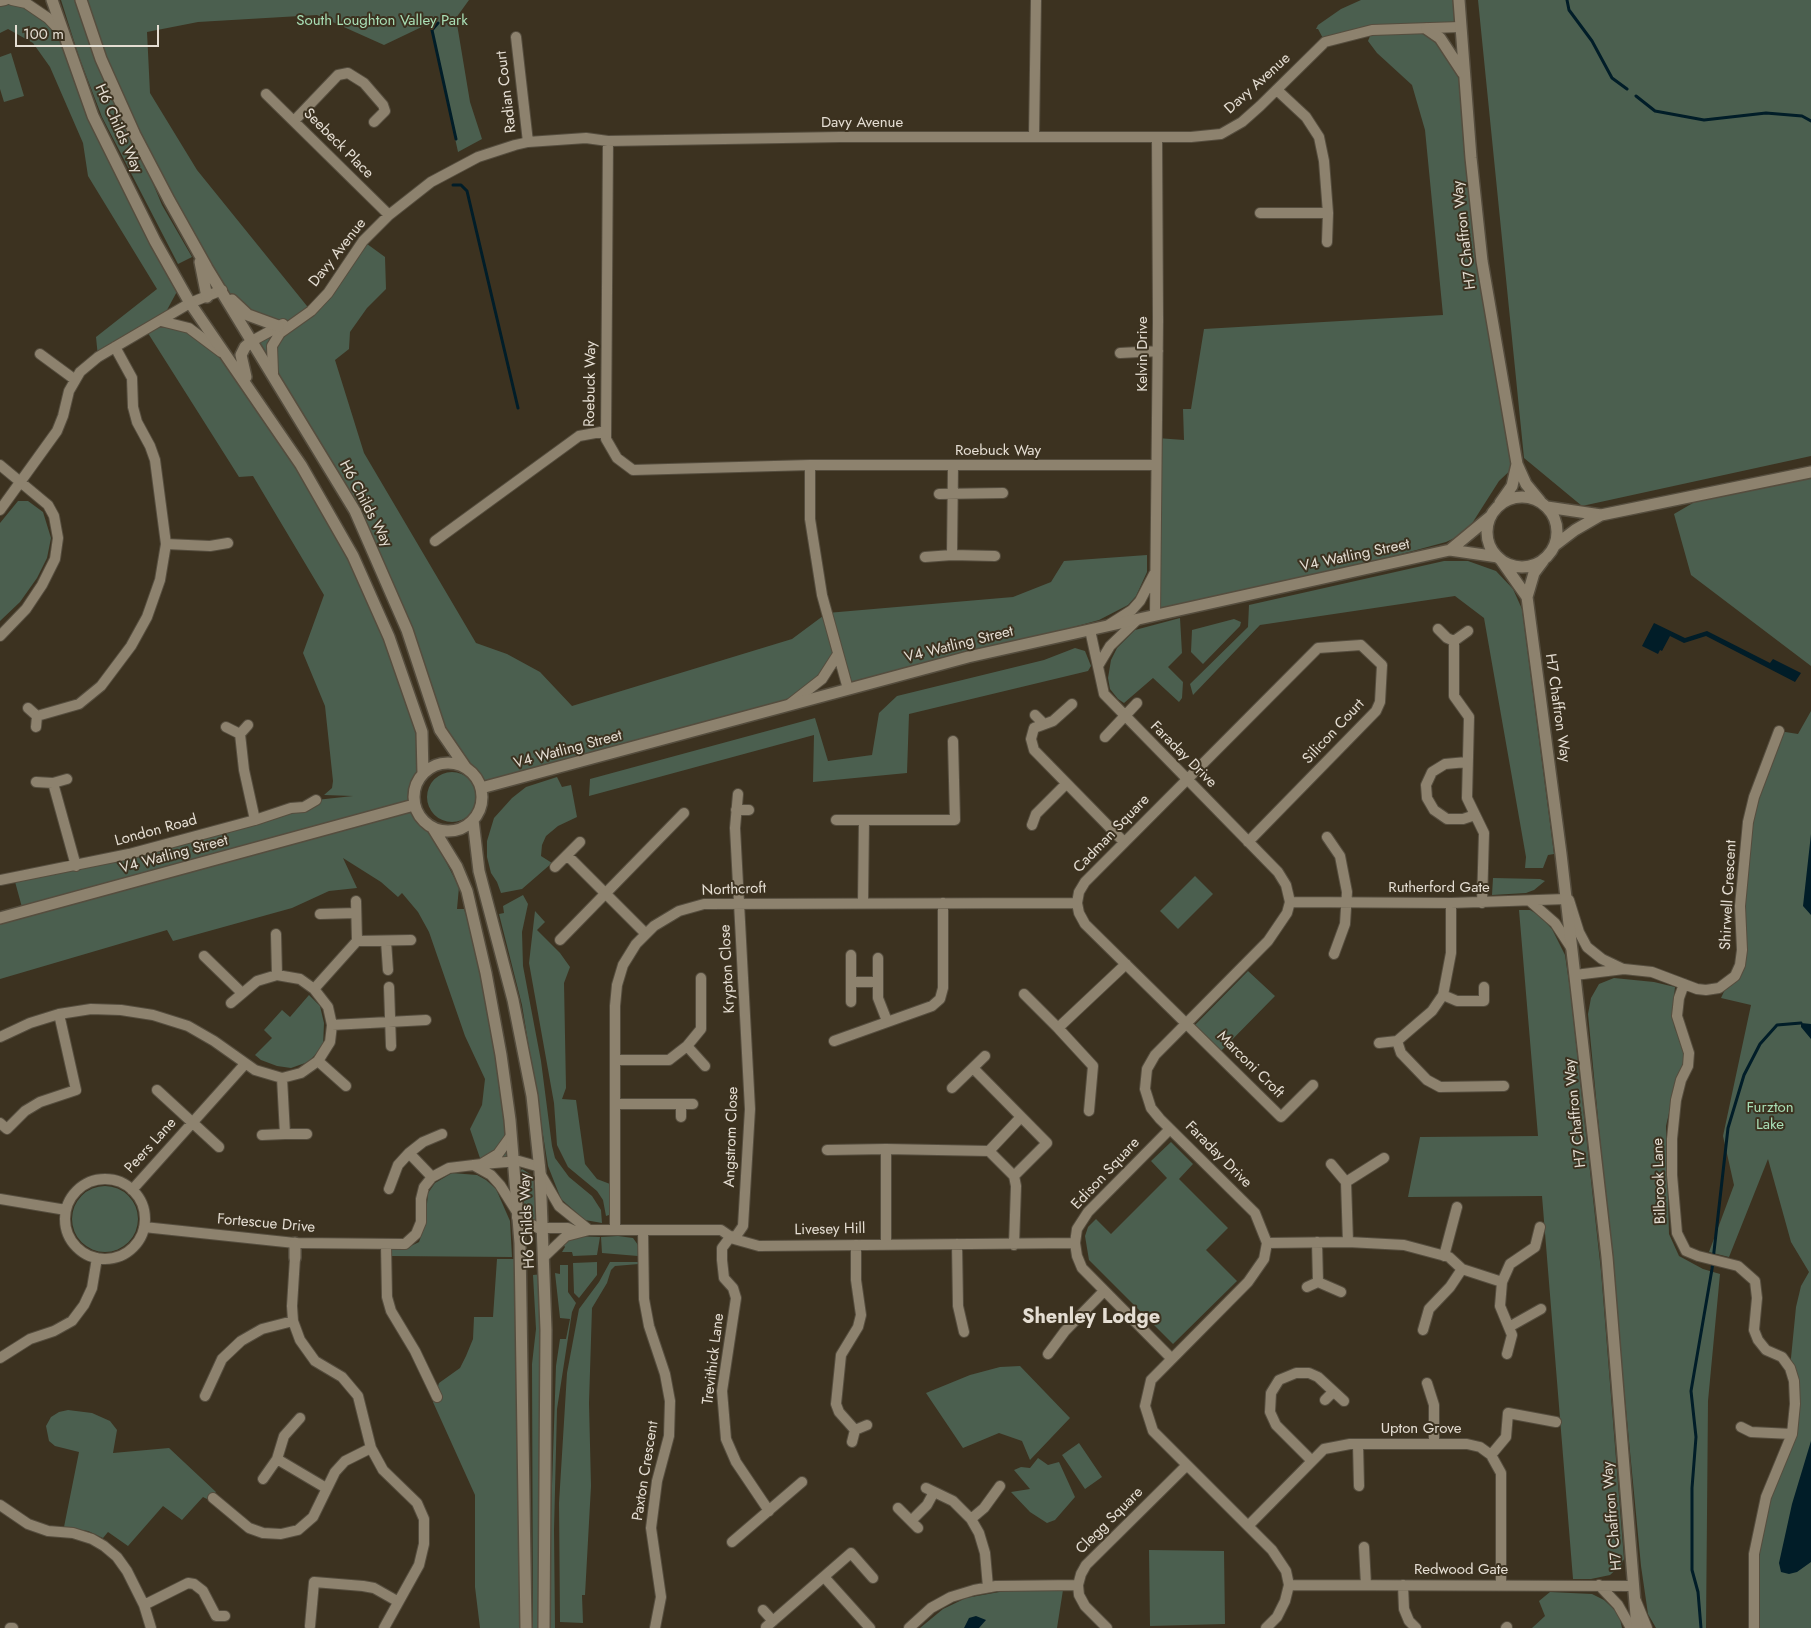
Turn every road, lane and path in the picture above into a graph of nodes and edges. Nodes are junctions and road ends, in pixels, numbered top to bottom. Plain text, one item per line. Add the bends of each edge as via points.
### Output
1 (5, 0) edge
2 (12, 0) edge
3 (52, 0) edge
4 (81, 0) edge
5 (1036, 0) edge
6 (1460, 0) edge
7 (0, 2) edge
8 (1460, 26) junction
9 (1427, 28) junction
10 (64, 35) junction
11 (516, 37) dead end
12 (1464, 74) junction
13 (1277, 90) junction
14 (266, 94) dead end
15 (294, 121) junction
16 (374, 122) dead end
17 (1034, 137) junction
18 (1156, 137) junction
19 (608, 141) junction
20 (528, 142) junction
21 (1260, 213) dead end
22 (1328, 213) junction
23 (389, 215) junction
24 (1327, 242) dead end
25 (205, 269) junction
26 (222, 290) junction
27 (206, 296) junction
28 (190, 303) junction
29 (296, 320) junction
30 (161, 321) junction
31 (278, 326) junction
32 (252, 341) junction
33 (115, 347) junction
34 (1158, 351) junction
35 (1120, 353) dead end
36 (40, 354) dead end
37 (230, 360) junction
38 (274, 373) junction
39 (74, 379) junction
40 (250, 390) junction
41 (606, 431) junction
42 (1517, 464) junction
43 (810, 465) junction
44 (1156, 465) junction
45 (0, 466) edge
46 (953, 466) junction
47 (1811, 472) edge
48 (21, 482) junction
49 (1003, 493) dead end
50 (939, 494) dead end
51 (953, 494) junction
52 (1543, 504) junction
53 (0, 510) edge
54 (1494, 512) junction
55 (1601, 515) junction
56 (435, 541) dead end
57 (228, 543) dead end
58 (166, 544) junction
59 (1554, 546) junction
60 (1450, 550) junction
61 (952, 555) junction
62 (995, 556) dead end
63 (925, 557) dead end
64 (1500, 558) junction
65 (1546, 558) junction
66 (1156, 571) junction
67 (1527, 597) junction
68 (1155, 615) junction
69 (1138, 619) junction
70 (1107, 626) junction
71 (1438, 629) dead end
72 (1090, 630) junction
73 (1468, 631) dead end
74 (0, 636) edge
75 (1454, 641) junction
76 (838, 654) junction
77 (1098, 666) junction
78 (848, 689) junction
79 (1137, 703) dead end
80 (1072, 704) dead end
81 (790, 705) junction
82 (28, 708) dead end
83 (1035, 715) dead end
84 (37, 716) junction
85 (1124, 717) junction
86 (1043, 723) junction
87 (248, 725) dead end
88 (36, 727) dead end
89 (226, 727) dead end
90 (1779, 730) dead end
91 (240, 734) junction
92 (1105, 738) dead end
93 (953, 741) dead end
94 (1468, 762) junction
95 (466, 768) junction
96 (423, 774) junction
97 (66, 779) dead end
98 (1187, 780) junction
99 (36, 782) dead end
100 (53, 783) junction
101 (1066, 784) junction
102 (481, 788) junction
103 (738, 794) dead end
104 (316, 800) dead end
105 (414, 805) junction
106 (736, 810) junction
107 (749, 810) dead end
108 (684, 813) dead end
109 (1475, 815) junction
110 (255, 820) junction
111 (473, 820) junction
112 (836, 820) dead end
113 (864, 820) junction
114 (1032, 825) dead end
115 (433, 828) junction
116 (1327, 837) dead end
117 (580, 842) dead end
118 (1124, 842) junction
119 (1248, 842) junction
120 (567, 855) junction
121 (76, 866) junction
122 (555, 867) dead end
123 (0, 880) edge
124 (1565, 887) junction
125 (606, 894) junction
126 (1566, 899) junction
127 (356, 901) dead end
128 (1290, 902) junction
129 (1530, 902) junction
130 (943, 903) junction
131 (1077, 903) junction
132 (1347, 903) junction
133 (1451, 903) junction
134 (1482, 903) junction
135 (739, 904) junction
136 (863, 904) junction
137 (356, 913) junction
138 (320, 914) dead end
139 (0, 918) edge
140 (276, 934) dead end
141 (646, 934) junction
142 (411, 940) dead end
143 (560, 940) dead end
144 (358, 941) junction
145 (386, 941) junction
146 (1572, 950) junction
147 (1334, 954) dead end
148 (851, 955) dead end
149 (204, 956) dead end
150 (878, 958) dead end
151 (1126, 964) junction
152 (1624, 969) junction
153 (388, 970) dead end
154 (277, 975) junction
155 (1575, 975) junction
156 (701, 978) dead end
157 (851, 982) junction
158 (877, 982) junction
159 (1684, 984) junction
160 (389, 987) dead end
161 (1484, 988) dead end
162 (314, 989) junction
163 (241, 992) junction
164 (1024, 994) dead end
165 (1443, 995) junction
166 (850, 1002) dead end
167 (231, 1004) dead end
168 (59, 1014) junction
169 (426, 1020) dead end
170 (389, 1021) junction
171 (887, 1022) junction
172 (1187, 1023) junction
173 (332, 1025) junction
174 (1058, 1028) junction
175 (747, 1033) joint
176 (0, 1037) edge
177 (834, 1041) dead end
178 (1397, 1041) junction
179 (1379, 1043) dead end
180 (390, 1046) dead end
181 (687, 1046) junction
182 (985, 1056) dead end
183 (616, 1060) junction
184 (318, 1061) junction
185 (245, 1064) junction
186 (705, 1066) dead end
187 (973, 1068) junction
188 (282, 1078) junction
189 (1313, 1085) dead end
190 (346, 1086) dead end
191 (1504, 1086) dead end
192 (952, 1088) dead end
193 (157, 1090) dead end
194 (616, 1104) junction
195 (681, 1104) junction
196 (693, 1104) dead end
197 (1089, 1111) dead end
198 (681, 1117) dead end
199 (1021, 1117) junction
200 (192, 1122) junction
201 (0, 1123) edge
202 (1170, 1129) junction
203 (285, 1134) junction
204 (307, 1134) dead end
205 (442, 1134) dead end
206 (262, 1135) dead end
207 (512, 1136) junction
208 (219, 1147) dead end
209 (886, 1149) junction
210 (827, 1150) dead end
211 (989, 1151) junction
212 (409, 1153) junction
213 (1384, 1158) dead end
214 (514, 1162) junction
215 (1331, 1164) dead end
216 (477, 1165) junction
217 (540, 1171) junction
218 (432, 1176) junction
219 (1014, 1176) junction
220 (1346, 1182) junction
221 (389, 1189) dead end
222 (132, 1190) junction
223 (0, 1199) edge
224 (1457, 1207) dead end
225 (66, 1210) junction
226 (517, 1214) junction
227 (144, 1227) junction
228 (1540, 1227) dead end
229 (589, 1230) junction
230 (614, 1230) junction
231 (643, 1230) junction
232 (578, 1232) junction
233 (544, 1233) junction
234 (732, 1237) junction
235 (1317, 1242) junction
236 (1348, 1242) junction
237 (295, 1243) junction
238 (1075, 1243) junction
239 (1267, 1243) junction
240 (957, 1244) junction
241 (386, 1245) junction
242 (856, 1245) junction
243 (886, 1245) junction
244 (1014, 1245) junction
245 (545, 1256) junction
246 (1444, 1256) junction
247 (98, 1258) junction
248 (295, 1258) joint
249 (1462, 1269) junction
250 (1318, 1282) junction
251 (1502, 1282) junction
252 (1308, 1287) dead end
253 (1104, 1291) junction
254 (1341, 1292) dead end
255 (1541, 1309) dead end
256 (293, 1321) junction
257 (1510, 1327) junction
258 (1423, 1330) dead end
259 (964, 1332) dead end
260 (1048, 1354) dead end
261 (1507, 1354) dead end
262 (0, 1358) edge
263 (1171, 1358) junction
264 (1427, 1383) dead end
265 (1333, 1392) junction
266 (205, 1396) dead end
267 (437, 1397) dead end
268 (1325, 1400) dead end
269 (1344, 1401) dead end
270 (300, 1418) dead end
271 (1556, 1422) dead end
272 (867, 1425) dead end
273 (1741, 1427) dead end
274 (855, 1430) junction
275 (1792, 1434) junction
276 (852, 1442) dead end
277 (1358, 1444) junction
278 (1434, 1444) junction
279 (371, 1448) junction
280 (1491, 1455) junction
281 (278, 1459) junction
282 (1312, 1461) junction
283 (1186, 1465) junction
284 (263, 1479) dead end
285 (802, 1482) dead end
286 (1000, 1486) dead end
287 (1359, 1486) dead end
288 (326, 1488) junction
289 (214, 1498) dead end
290 (0, 1505) edge
291 (898, 1508) dead end
292 (769, 1511) junction
293 (971, 1520) junction
294 (1248, 1526) junction
295 (732, 1542) dead end
296 (1364, 1548) dead end
297 (825, 1578) junction
298 (874, 1578) dead end
299 (1078, 1585) junction
300 (1289, 1585) junction
301 (1366, 1585) junction
302 (1403, 1585) junction
303 (1501, 1585) junction
304 (1599, 1585) junction
305 (988, 1587) junction
306 (1634, 1591) junction
307 (397, 1601) junction
308 (144, 1605) junction
309 (763, 1610) dead end
310 (217, 1618) dead end
311 (770, 1624) edge
312 (310, 1626) dead end
313 (151, 1628) edge
314 (384, 1628) edge
315 (526, 1628) edge
316 (544, 1628) edge
317 (655, 1628) edge
318 (870, 1628) edge
319 (909, 1628) edge
320 (1107, 1628) edge
321 (1266, 1628) edge
322 (1416, 1628) edge
323 (1631, 1628) edge
324 (1637, 1628) edge
325 (1647, 1628) edge
326 (1754, 1628) edge

1 - 7 street
2 - 10 street via 26,3 48,18
3 - 10 street, H6 Childs Way
4 - 25 street, H6 Childs Way via 135,135
5 - 17 street
6 - 8 street, H7 Chaffron Way
8 - 9 street, Davy Avenue
8 - 12 street, H7 Chaffron Way
9 - 12 street via 1440,38
9 - 13 street, Davy Avenue via 1372,30 1325,42
10 - 28 street, H6 Childs Way via 93,116
11 - 20 street, Radian Court
12 - 42 street, H7 Chaffron Way via 1482,261
13 - 18 street, Davy Avenue via 1242,122 1221,134
13 - 22 street via 1306,117 1319,137
14 - 15 street, Seebeck Place
15 - 16 street via 338,75 348,73 364,83 383,105 385,111
15 - 23 street, Seebeck Place
17 - 18 street, Davy Avenue
17 - 19 street, Davy Avenue
18 - 34 street, Kelvin Drive
19 - 20 street, Davy Avenue via 586,138
19 - 41 street, Roebuck Way
20 - 23 street, Davy Avenue via 478,157 439,178
21 - 22 street
22 - 24 street
23 - 29 street, Davy Avenue via 363,241 328,293 311,311
25 - 26 street, H6 Childs Way
25 - 27 street
26 - 27 street
26 - 31 street via 248,315
26 - 32 street, H6 Childs Way
27 - 28 street
28 - 30 street
28 - 37 street
29 - 31 street, Davy Avenue
29 - 38 street, Davy Avenue via 280,333 272,346
30 - 33 street
30 - 37 street via 189,328
31 - 32 street, Davy Avenue
32 - 38 street, H6 Childs Way
32 - 40 street via 241,355
33 - 39 street via 89,364
33 - 58 street via 132,378 137,422 155,460
34 - 35 street
34 - 44 street, Kelvin Drive
36 - 39 street
37 - 40 street
38 - 95 street, H6 Childs Way via 355,511 407,630 440,730
39 - 48 street via 57,431
40 - 96 street via 301,465 353,556 389,637 422,732
41 - 43 street, Roebuck Way via 606,439 617,458 633,470
41 - 56 street via 579,436
42 - 52 street, H7 Chaffron Way via 1526,484
42 - 54 street, H7 Chaffron Way via 1512,486
43 - 46 street, Roebuck Way
43 - 76 street via 810,519 822,595
44 - 46 street, Roebuck Way
44 - 66 street, Kelvin Drive
45 - 48 street
46 - 51 street
47 - 55 street
48 - 53 street
48 - 74 street via 39,496 54,516 58,546 42,585 22,614
49 - 51 street
50 - 51 street
51 - 61 street
52 - 54 street via 1521,497 1512,498
52 - 55 street
52 - 59 street via 1557,525
54 - 60 street, V4 Watling Street
54 - 64 street via 1487,530
55 - 59 street
57 - 58 street via 210,546
58 - 84 street via 160,580 147,617 112,673 79,704
59 - 65 street
60 - 64 street, V4 Watling Street
60 - 68 street, V4 Watling Street
61 - 62 street
61 - 63 street
64 - 65 street via 1524,567
64 - 67 street, H7 Chaffron Way
65 - 67 street, H7 Chaffron Way via 1534,573
66 - 68 street, Kelvin Drive
66 - 70 street, Kelvin Drive via 1132,610
67 - 124 street, H7 Chaffron Way
68 - 69 street, V4 Watling Street
69 - 70 street, V4 Watling Street
69 - 77 street via 1110,646
70 - 72 street, V4 Watling Street
71 - 75 street
72 - 77 street, Faraday Drive
72 - 78 street, V4 Watling Street via 968,657
73 - 75 street
75 - 94 street via 1454,696 1469,717
76 - 78 street
76 - 81 street via 822,679
77 - 85 street, Faraday Drive via 1104,694
78 - 81 street, V4 Watling Street
79 - 85 street
80 - 86 street via 1053,720
81 - 102 street, V4 Watling Street
82 - 84 street
83 - 86 street
84 - 88 street
85 - 92 street
85 - 98 street, Faraday Drive
86 - 101 street via 1034,728 1031,739 1034,750
87 - 91 street
89 - 91 street
90 - 159 street, Shirwell Crescent via 1748,822 1740,906 1740,965 1735,976 1719,988 1697,989
91 - 110 street
93 - 113 street via 954,824
94 - 109 street via 1467,798
94 - 109 street via 1446,764 1432,772 1426,785 1426,798 1434,810 1447,818 1463,819
95 - 96 street via 448,763 430,768
95 - 102 street
96 - 105 street via 414,793
97 - 100 street
98 - 118 street, Cadman Square
98 - 119 street, Faraday Drive
98 - 119 street, Silicon Court via 1318,648 1361,645 1382,665 1380,702 1376,712
99 - 100 street
100 - 121 street
101 - 114 street via 1036,814
101 - 118 street
102 - 111 street via 482,800
103 - 106 street, Krypton Close
104 - 110 street, London Road via 304,807
105 - 115 street
105 - 139 street, V4 Watling Street
106 - 107 street
106 - 135 street, Krypton Close
108 - 125 street
109 - 134 street via 1484,833
110 - 121 street, London Road
111 - 115 street via 454,830
111 - 217 street, H6 Childs Way via 482,885 515,1009 532,1096
112 - 113 street
113 - 136 street
115 - 207 street, H6 Childs Way via 457,867 467,891 502,1055
116 - 132 street via 1340,856 1346,875
117 - 120 street
118 - 131 street, Cadman Square via 1084,882
119 - 128 street, Faraday Drive via 1278,872 1286,885
120 - 122 street
120 - 125 street
121 - 123 street, London Road
124 - 126 street, H7 Chaffron Way
124 - 152 street, Shirwell Crescent via 1586,947
125 - 141 street
125 - 143 street
126 - 129 street, Rutherford Gate
126 - 146 street, H7 Chaffron Way
127 - 137 street
128 - 132 street, Rutherford Gate
128 - 172 street, Faraday Drive via 1287,913 1268,941
129 - 134 street, Rutherford Gate
129 - 146 street via 1555,923
130 - 131 street, Northcroft
130 - 136 street, Northcroft
130 - 171 street via 943,988 940,999 932,1006
131 - 151 street via 1078,913 1085,924
132 - 133 street, Rutherford Gate
132 - 147 street via 1345,924
133 - 134 street, Rutherford Gate
133 - 165 street via 1451,953
135 - 136 street, Northcroft
135 - 141 street, Northcroft via 704,904 679,911
135 - 175 street, Krypton Close
137 - 138 street
137 - 144 street
140 - 154 street
141 - 183 street, Northcroft via 623,966 617,985 614,1006
142 - 145 street
144 - 145 street
144 - 162 street
145 - 153 street
146 - 155 street, H7 Chaffron Way
148 - 157 street
149 - 163 street
150 - 158 street
151 - 172 street
151 - 174 street
152 - 155 street, Shirwell Crescent
152 - 159 street, Shirwell Crescent via 1652,972
154 - 162 street via 300,979
154 - 163 street via 257,981
155 - 306 street, H7 Chaffron Way via 1607,1256
156 - 181 street via 701,1029
157 - 158 street
157 - 166 street
158 - 171 street via 878,998
159 - 275 street, Bilbrook Lane via 1677,1016 1689,1053 1688,1066 1676,1100 1672,1139 1677,1233 1686,1250 1738,1266 1755,1281 1754,1330 1766,1350 1782,1357 1794,1381
160 - 170 street
161 - 165 street via 1484,1001 1457,1001
162 - 173 street via 328,1007
163 - 167 street
164 - 174 street
165 - 178 street via 1432,1010
168 - 176 street
168 - 185 street via 114,1009 153,1016 188,1026
168 - 201 street via 76,1090 40,1102 25,1111 7,1129
169 - 170 street
170 - 173 street
170 - 180 street
171 - 177 street
172 - 189 street, Marconi Croft via 1281,1117
172 - 202 street, Faraday Drive via 1155,1055 1147,1069 1145,1089 1151,1108
173 - 184 street via 330,1042
174 - 197 street via 1093,1066
175 - 234 street, Angstrom Close via 750,1109 743,1226
178 - 179 street
178 - 191 street via 1401,1053 1427,1080 1440,1087
181 - 183 street via 669,1060
181 - 186 street
182 - 187 street
183 - 194 street, Northcroft
184 - 188 street via 301,1073
184 - 190 street
185 - 188 street via 267,1076
185 - 200 street, Peers Lane
187 - 192 street
187 - 199 street
188 - 203 street
193 - 200 street, Peers Lane
194 - 195 street
194 - 230 street, Northcroft
195 - 196 street
195 - 198 street
199 - 211 street
199 - 219 street via 1047,1143
200 - 208 street, Peers Lane
200 - 222 street, Peers Lane
202 - 238 street, Edison Square via 1088,1212 1077,1229
202 - 239 street, Faraday Drive via 1255,1213
203 - 204 street
203 - 206 street
205 - 212 street via 423,1142
207 - 214 street, H6 Childs Way
207 - 216 street via 498,1154
209 - 210 street
209 - 211 street
209 - 243 street
211 - 219 street
212 - 218 street
212 - 221 street via 398,1165
213 - 220 street
214 - 216 street
214 - 217 street
214 - 226 street, H6 Childs Way
215 - 220 street
216 - 218 street via 449,1168
216 - 226 street via 500,1185
217 - 229 street via 559,1206
217 - 233 street, H6 Childs Way
218 - 241 street, Fortescue Drive via 424,1187 421,1222 416,1234 405,1244
219 - 244 street
220 - 236 street
222 - 225 street via 120,1182 93,1181 81,1188
222 - 227 street via 142,1207
223 - 225 street
224 - 246 street
225 - 247 street via 69,1236 86,1254
226 - 233 street
226 - 315 street, H6 Childs Way via 521,1272
227 - 237 street, Fortescue Drive
227 - 247 street via 140,1238 122,1255
228 - 251 street via 1535,1247 1510,1264
229 - 230 street, Livesey Hill
229 - 232 street, Livesey Hill
230 - 231 street, Livesey Hill
231 - 234 street, Livesey Hill via 721,1230
231 - 317 street, Paxton Crescent via 644,1299 649,1326 664,1367 670,1401 669,1436 657,1480 651,1528 661,1597
232 - 233 street, Livesey Hill via 568,1228
232 - 245 street, Livesey Hill via 559,1241
233 - 245 street, H6 Childs Way
234 - 242 street, Livesey Hill via 759,1246
234 - 292 street, Trevithick Lane via 722,1248 724,1278 734,1288 736,1298 722,1391 726,1438 736,1462
235 - 236 street
235 - 239 street
235 - 250 street
236 - 246 street via 1404,1245
237 - 241 street, Fortescue Drive
237 - 248 street
238 - 244 street, Livesey Hill
238 - 253 street via 1082,1268
239 - 263 street via 1258,1270
240 - 243 street, Livesey Hill
240 - 244 street, Livesey Hill
240 - 259 street via 958,1306
241 - 267 street via 387,1297 391,1311
242 - 243 street, Livesey Hill
242 - 274 street via 856,1280 861,1314 858,1327 840,1355 836,1404
245 - 316 street, H6 Childs Way
246 - 249 street
247 - 262 street via 92,1288 72,1321 30,1339
248 - 256 street
249 - 251 street
249 - 258 street via 1428,1310
250 - 252 street
250 - 254 street
251 - 257 street via 1500,1306
253 - 260 street via 1065,1331
253 - 263 street
255 - 257 street
256 - 266 street via 262,1329 241,1341 222,1359
256 - 279 street via 300,1340 315,1361 342,1377 358,1396
257 - 261 street via 1512,1335
263 - 283 street via 1151,1380 1145,1406 1153,1431
264 - 278 street via 1434,1405
265 - 268 street
265 - 269 street
265 - 282 street via 1318,1377 1296,1372 1279,1380 1271,1393 1270,1412 1276,1425
270 - 281 street via 284,1436
271 - 280 street via 1508,1413 1506,1436
272 - 274 street
273 - 275 street via 1751,1432
274 - 276 street
275 - 326 street, Bilbrook Lane via 1766,1498 1760,1522 1754,1554
277 - 278 street, Upton Grove
277 - 282 street, Upton Grove via 1324,1449
277 - 287 street
278 - 280 street, Upton Grove via 1467,1444 1480,1447
279 - 288 street via 345,1461
279 - 307 street via 383,1470 417,1503 424,1519 424,1544 419,1564
280 - 303 street via 1501,1473
281 - 284 street
281 - 288 street
282 - 294 street, Upton Grove
283 - 294 street
283 - 299 street, Clegg Square via 1086,1564
285 - 292 street
286 - 293 street
288 - 289 street via 313,1517 298,1530 281,1534 249,1528
290 - 308 street via 28,1524 48,1531 73,1533 104,1546 127,1571
291 - 293 street via 914,1524 927,1505 930,1490 953,1501
292 - 295 street
293 - 305 street via 985,1553
294 - 300 street via 1278,1557
296 - 301 street
297 - 298 street via 851,1553
297 - 311 street
297 - 318 street
299 - 305 street
299 - 320 street via 1085,1606
300 - 301 street, Redwood Gate
300 - 321 street via 1277,1617
301 - 302 street, Redwood Gate
302 - 303 street, Redwood Gate
302 - 322 street via 1404,1609
303 - 304 street, Redwood Gate
304 - 306 street, Redwood Gate
304 - 323 street via 1618,1605
305 - 319 street via 951,1597 931,1608
306 - 324 street, H7 Chaffron Way
306 - 325 street
307 - 312 street via 374,1588 315,1578
307 - 314 street
308 - 310 street via 188,1583 194,1584 204,1591
308 - 313 street
309 - 311 street

